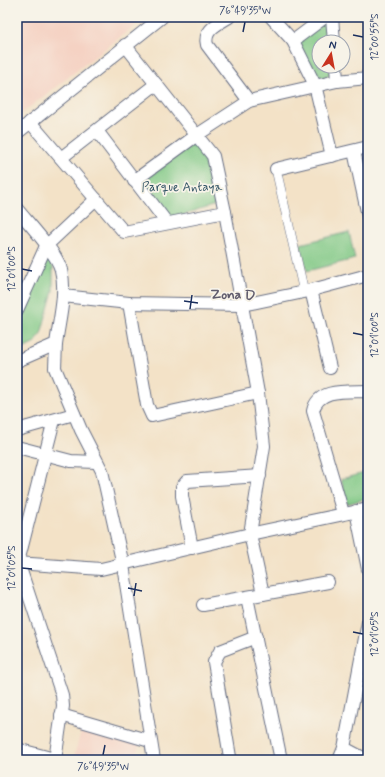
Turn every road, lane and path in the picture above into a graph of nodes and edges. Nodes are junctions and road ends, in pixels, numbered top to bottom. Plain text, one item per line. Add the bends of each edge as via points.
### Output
1 (162, 17) edge
2 (229, 17) edge
3 (271, 17) edge
4 (326, 17) edge
5 (332, 17) edge
6 (333, 34) edge
7 (293, 41) junction
8 (125, 45) junction
9 (337, 74) edge
10 (368, 78) edge
11 (337, 81) junction
12 (156, 84) junction
13 (315, 85) junction
14 (249, 101) junction
15 (30, 122) junction
16 (97, 131) junction
17 (17, 133) edge
18 (197, 135) junction
19 (368, 147) edge
20 (354, 152) junction
21 (332, 156) junction
22 (61, 158) junction
23 (276, 169) joint
24 (134, 181) junction
25 (96, 199) junction
26 (17, 210) edge
27 (225, 212) junction
28 (368, 216) edge
29 (167, 223) junction
30 (46, 246) junction
31 (368, 275) edge
32 (307, 291) junction
33 (63, 296) junction
34 (129, 303) junction
35 (242, 305) junction
36 (17, 310) edge
37 (56, 344) junction
38 (17, 361) edge
39 (330, 368) dead end
40 (368, 390) edge
41 (258, 393) junction
42 (74, 414) junction
43 (54, 420) junction
44 (17, 430) edge
45 (17, 448) edge
46 (45, 454) junction
47 (96, 462) junction
48 (260, 476) junction
49 (362, 510) edge
50 (343, 514) junction
51 (250, 534) junction
52 (192, 548) junction
53 (17, 563) edge
54 (123, 565) junction
55 (368, 569) edge
56 (328, 582) dead end
57 (263, 594) junction
58 (247, 597) junction
59 (203, 605) dead end
60 (368, 622) edge
61 (256, 637) junction
62 (366, 639) edge
63 (62, 715) junction
64 (150, 741) junction
65 (344, 748) junction
66 (17, 749) edge
67 (56, 759) edge
68 (154, 760) edge
69 (232, 760) edge
70 (281, 760) edge
71 (339, 760) edge
72 (367, 760) edge

1 - 8 street
2 - 14 street via 208,31 207,45
3 - 7 street
4 - 7 street
5 - 6 street
7 - 13 street
8 - 12 street
8 - 15 street
9 - 11 street
10 - 11 street
11 - 13 street
12 - 16 street
12 - 18 street
13 - 14 street
13 - 21 street
14 - 18 street
15 - 17 street
15 - 22 street
16 - 22 street
16 - 24 street
18 - 24 street
18 - 27 street via 213,156
19 - 20 street
20 - 21 street
20 - 28 street
21 - 23 street
22 - 25 street
23 - 32 street
24 - 29 street
25 - 29 street via 124,232
25 - 30 street
26 - 30 street
27 - 29 street
27 - 35 street
30 - 33 street via 61,269
30 - 36 street
31 - 32 street
32 - 35 street
32 - 39 street
33 - 34 street
33 - 37 street
34 - 35 street
34 - 41 street via 147,405 152,416
35 - 41 street
37 - 38 street
37 - 42 street via 55,368
40 - 50 street via 330,393 320,398 313,411
41 - 48 street via 264,446
42 - 43 street
42 - 47 street
43 - 44 street
43 - 46 street
45 - 46 street
46 - 47 street via 71,461
46 - 53 street
47 - 54 street via 102,471
48 - 51 street
48 - 52 street via 187,482 182,487
49 - 50 street
49 - 55 street
50 - 51 street
51 - 52 street
51 - 57 street
52 - 54 street
53 - 54 street via 101,569
53 - 63 street via 60,684
54 - 64 street
56 - 57 street
57 - 58 street
58 - 59 street
58 - 61 street
60 - 62 street
61 - 69 street via 220,651 214,662
61 - 70 street
62 - 65 street
63 - 64 street
63 - 67 street
64 - 68 street
65 - 71 street
65 - 72 street
66 - 67 street

